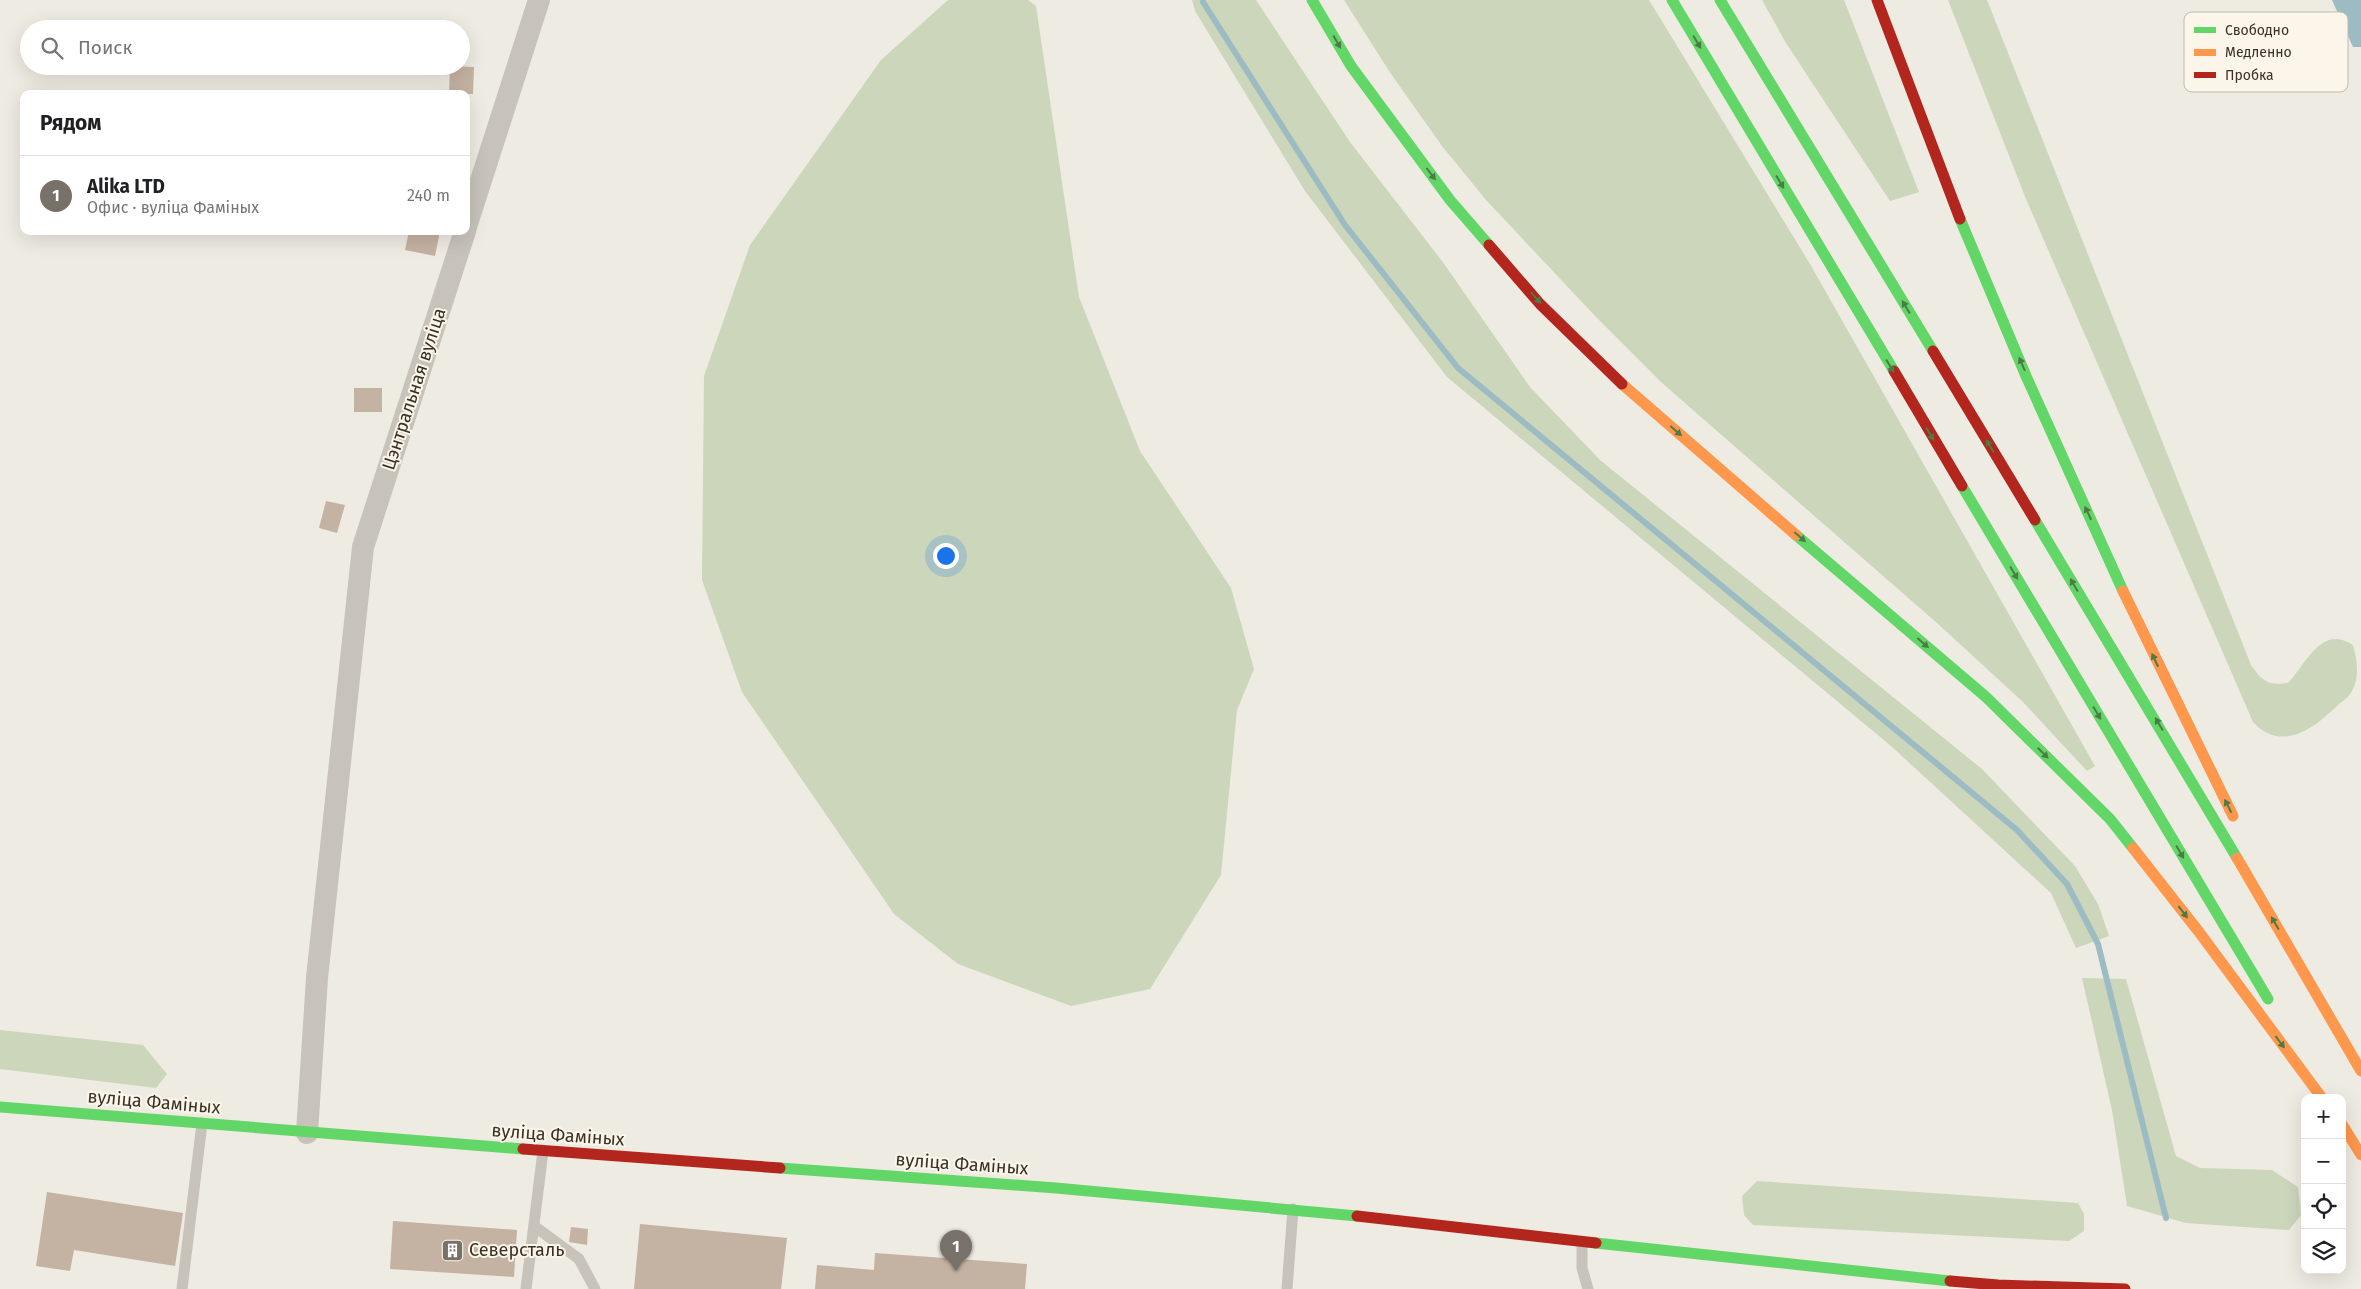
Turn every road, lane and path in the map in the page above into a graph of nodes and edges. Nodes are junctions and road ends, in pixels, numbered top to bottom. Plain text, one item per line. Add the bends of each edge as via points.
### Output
1 (538, 0) edge
2 (1312, 0) edge
3 (1672, 0) edge
4 (1720, 0) edge
5 (1877, 0) edge
6 (470, 214) edge
7 (464, 235) edge
8 (2240, 831) dead end
9 (2276, 900) dead end
10 (2276, 1013) dead end
11 (2286, 1030) dead end
12 (2361, 1069) edge
13 (2319, 1094) edge
14 (2325, 1094) edge
15 (0, 1107) edge
16 (202, 1123) junction
17 (2346, 1130) edge
18 (307, 1133) junction
19 (542, 1151) junction
20 (2361, 1155) edge
21 (1293, 1209) junction
22 (534, 1226) junction
23 (1582, 1240) junction
24 (182, 1289) edge
25 (526, 1289) edge
26 (595, 1289) edge
27 (1287, 1289) edge
28 (1588, 1289) edge
29 (2125, 1289) edge

1 - 6 street
2 -> 13 main road via 1350,66 1450,200 1540,304 1640,400 1986,697 2110,819
3 -> 10 main road
12 -> 4 main road via 2184,766
8 -> 5 main road via 2167,686 2065,463 1963,225
7 - 18 street, Цэнтральная вуліца via 364,548 317,978
9 - 12 main road
11 - 14 main road
15 - 16 main road, вуліца Фаміных
16 - 18 main road, вуліца Фаміных
16 - 24 lane
17 - 20 main road
18 - 19 main road, вуліца Фаміных
19 - 21 main road, вуліца Фаміных
19 - 22 lane
21 - 23 main road, вуліца Фаміных
21 - 27 lane
22 - 25 lane
22 - 26 lane via 579,1259
23 - 28 lane via 1582,1268
23 - 29 main road, вуліца Фаміных via 1874,1274 1998,1285

